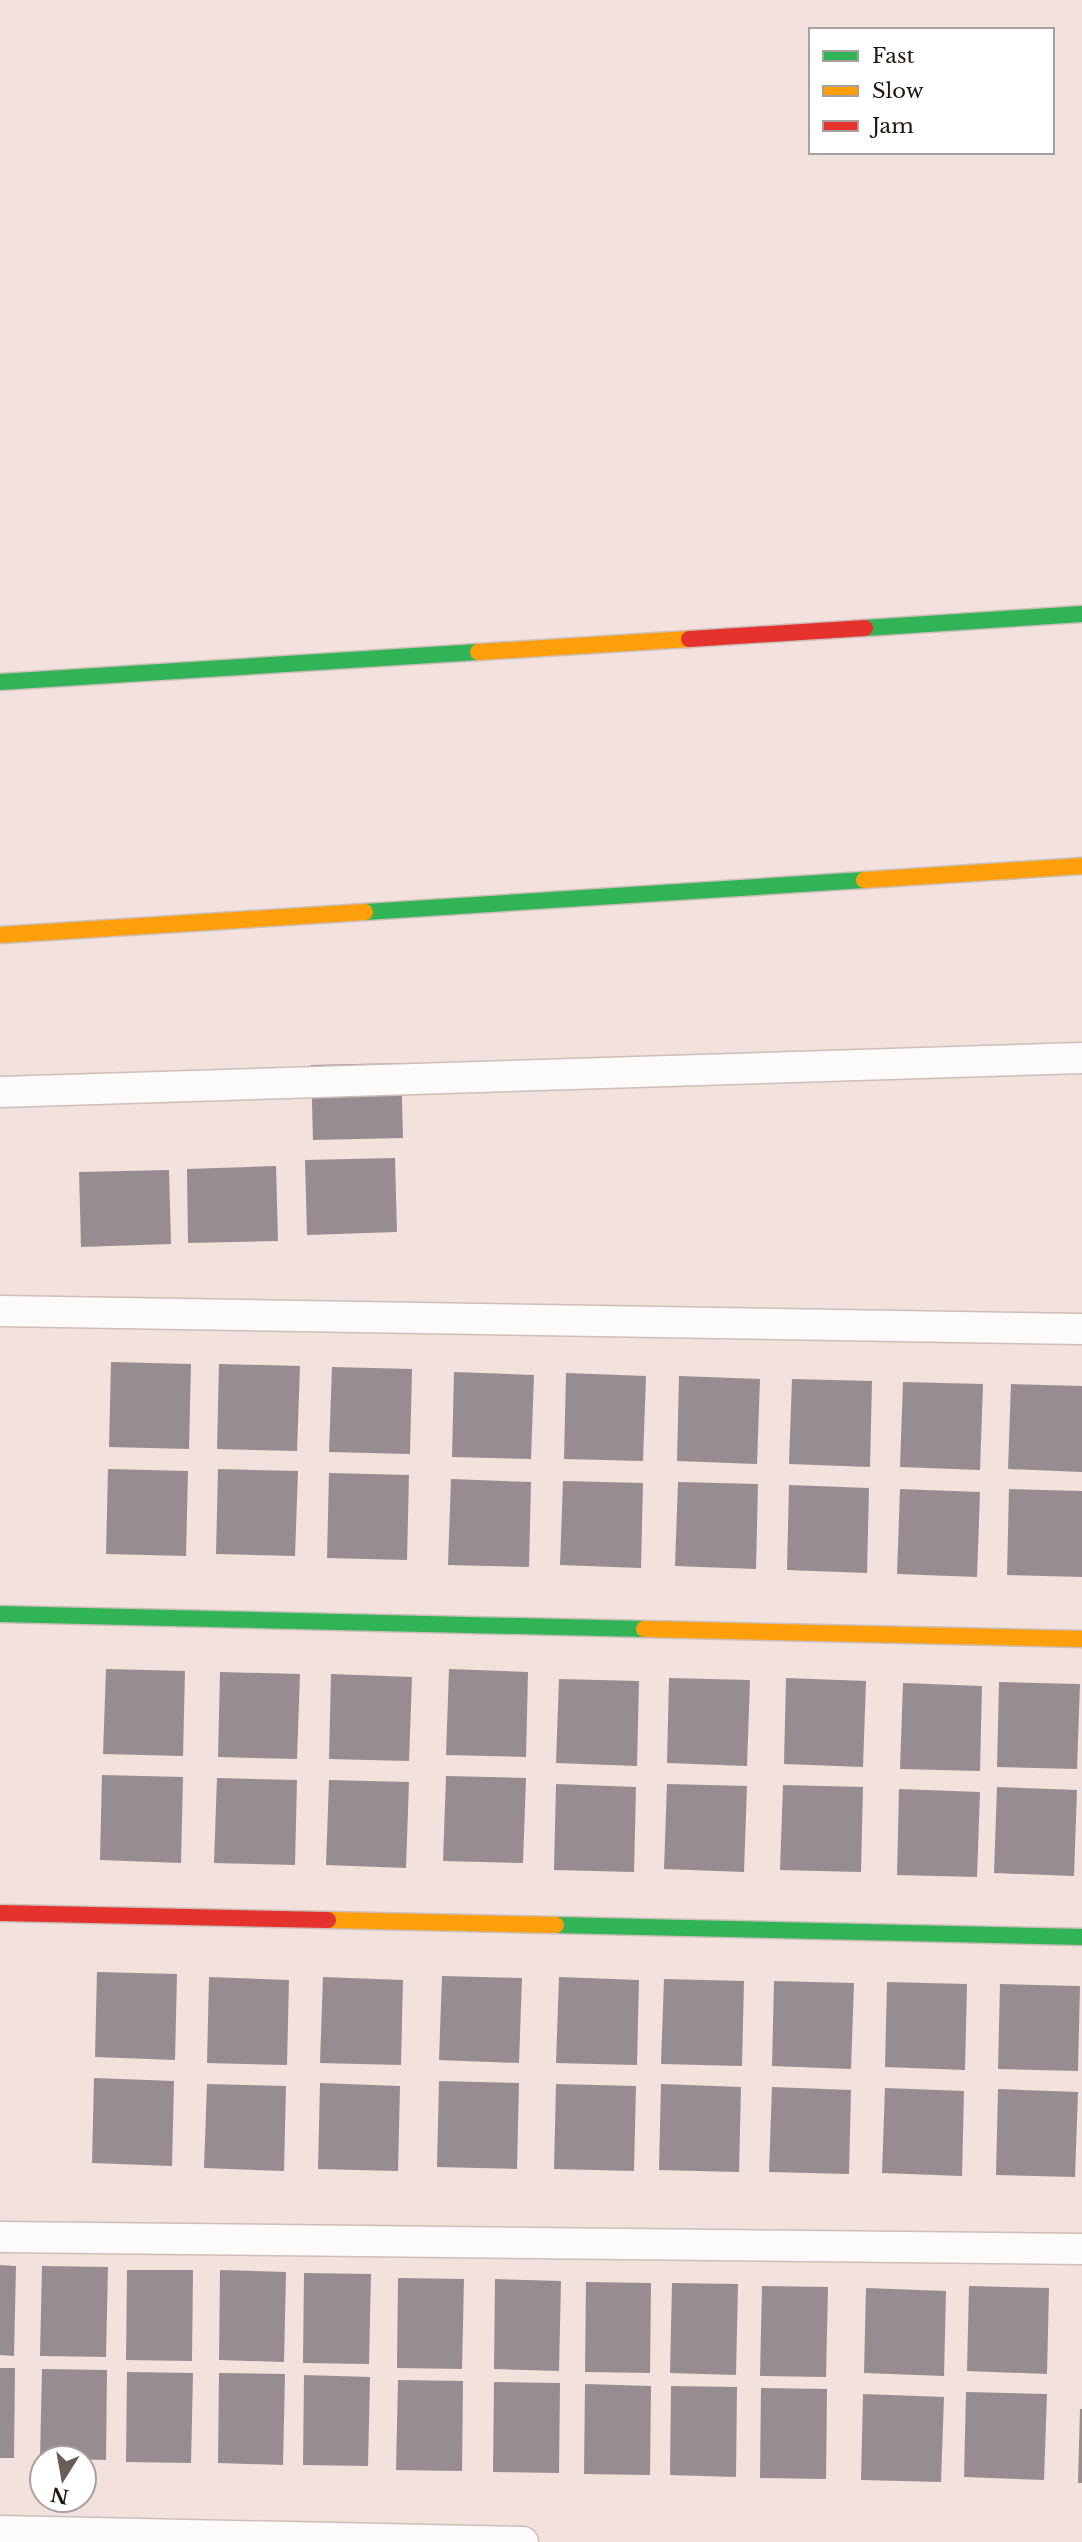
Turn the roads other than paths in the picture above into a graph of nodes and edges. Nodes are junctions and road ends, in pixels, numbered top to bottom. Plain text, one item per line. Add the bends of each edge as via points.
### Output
1 (1082, 614) edge
2 (0, 682) edge
3 (1082, 866) edge
4 (0, 935) edge
5 (1082, 1058) edge
6 (0, 1092) edge
7 (0, 1311) edge
8 (1082, 1329) edge
9 (0, 1614) edge
10 (1082, 1639) edge
11 (0, 1913) edge
12 (1082, 1937) edge
13 (0, 2238) edge
14 (1082, 2249) edge
15 (0, 2531) edge
16 (523, 2542) edge

1 - 2 street
3 - 4 street
5 - 6 street
7 - 8 street
9 - 10 street
11 - 12 street
13 - 14 street
15 - 16 street

